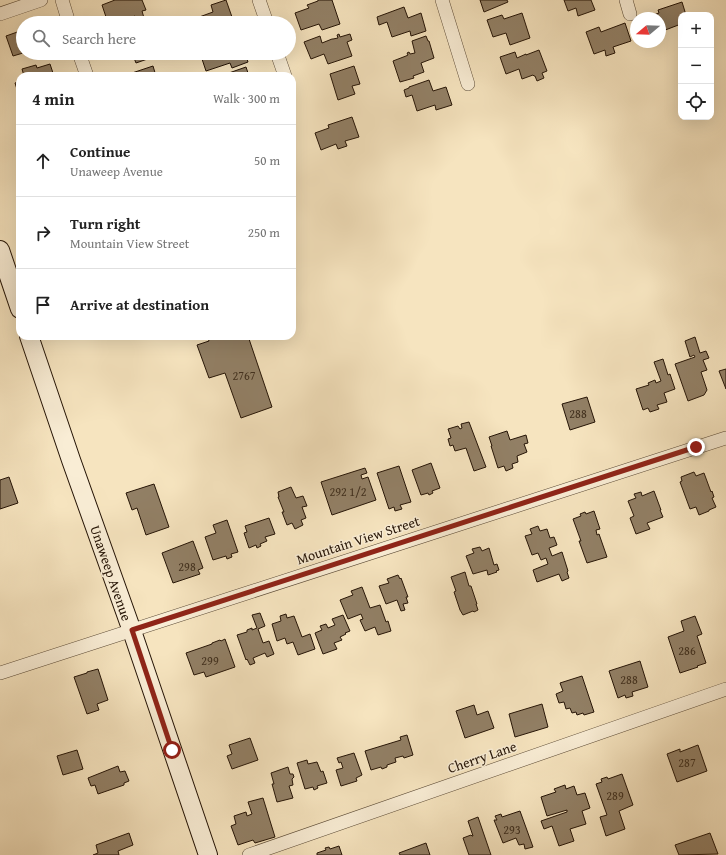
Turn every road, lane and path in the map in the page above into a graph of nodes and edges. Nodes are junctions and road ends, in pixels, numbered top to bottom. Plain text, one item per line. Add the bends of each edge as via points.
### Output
1 (41, 0) edge
2 (62, 0) edge
3 (259, 0) edge
4 (442, 0) edge
5 (626, 0) edge
6 (0, 14) edge
7 (630, 14) dead end
8 (67, 16) edge
9 (265, 16) edge
10 (81, 60) edge
11 (279, 60) edge
12 (86, 72) edge
13 (284, 72) edge
14 (468, 84) dead end
15 (0, 250) edge
16 (16, 297) edge
17 (30, 340) edge
18 (726, 438) edge
19 (132, 630) junction
20 (0, 673) edge
21 (726, 689) edge
22 (208, 855) edge
23 (249, 855) edge

1 - 6 street
2 - 8 street
3 - 9 street
4 - 14 street
5 - 7 street
10 - 12 street
11 - 13 street
15 - 16 main road
17 - 19 main road, Unaweep Avenue
18 - 19 street, Mountain View Street
19 - 20 street, Mountain View Street
19 - 22 main road, Unaweep Avenue
21 - 23 street, Cherry Lane

